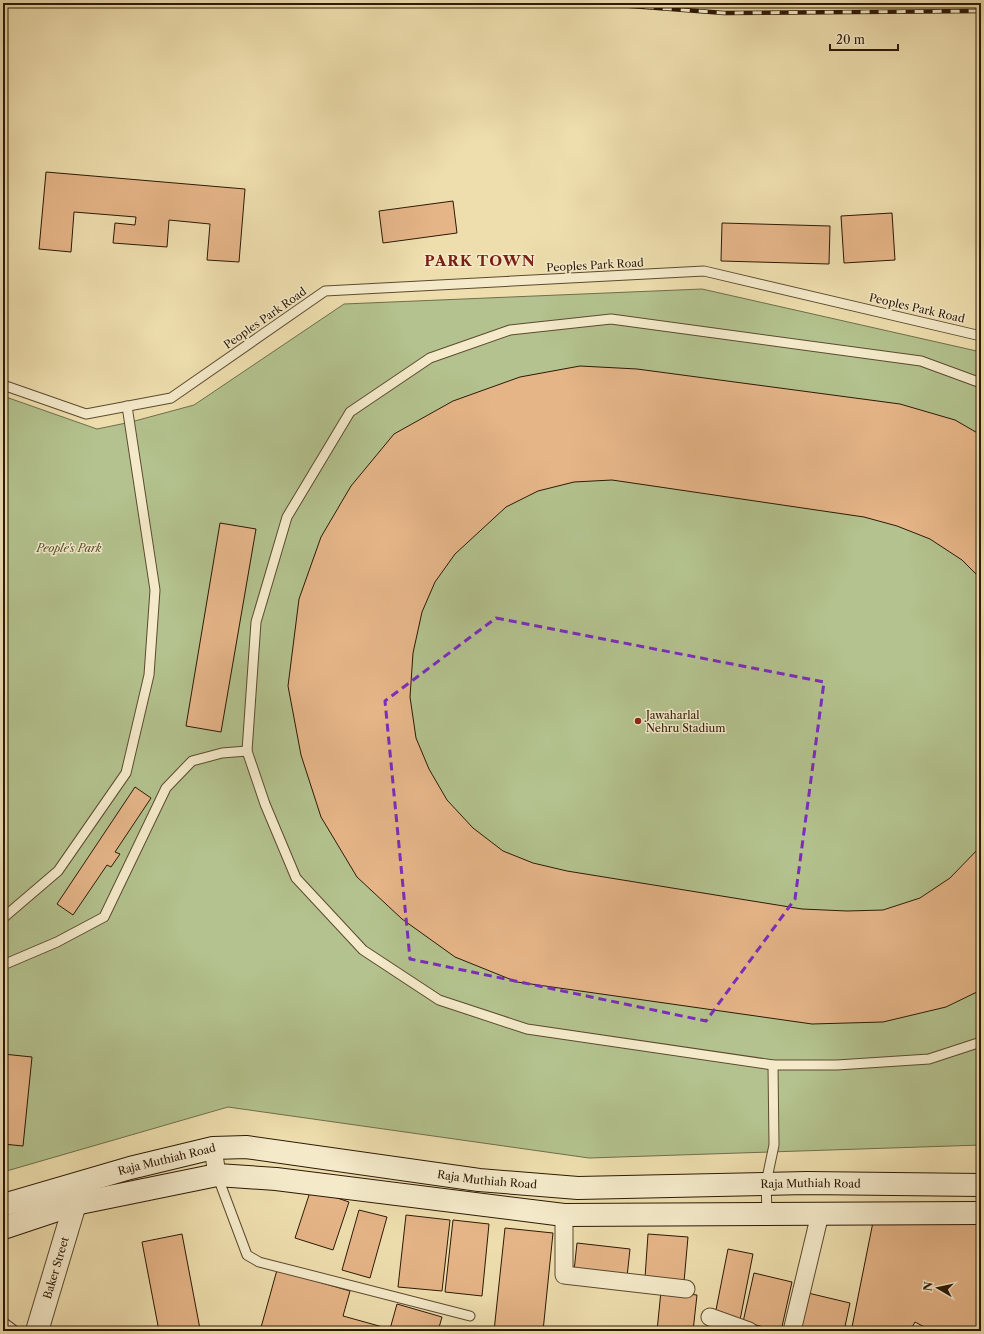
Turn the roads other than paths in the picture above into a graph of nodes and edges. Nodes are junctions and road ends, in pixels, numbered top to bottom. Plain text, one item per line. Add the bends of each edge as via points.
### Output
1 (981, 336) edge
2 (981, 382) edge
3 (3, 385) edge
4 (128, 406) junction
5 (247, 751) junction
6 (3, 918) edge
7 (3, 965) edge
8 (981, 1042) edge
9 (773, 1065) junction
10 (214, 1148) junction
11 (218, 1175) junction
12 (766, 1183) junction
13 (981, 1185) edge
14 (75, 1204) junction
15 (3, 1205) edge
16 (768, 1213) junction
17 (981, 1213) edge
18 (820, 1214) junction
19 (564, 1215) junction
20 (3, 1228) edge
21 (686, 1289) dead end
22 (470, 1316) dead end
23 (710, 1317) dead end
24 (3, 1322) edge
25 (15, 1331) edge
26 (37, 1331) edge
27 (749, 1331) edge
28 (792, 1331) edge

1 - 4 lane, Peoples Park Road via 704,271 324,292 171,398
2 - 5 lane via 920,361 611,319 510,330 430,358 350,412 287,517 256,622
3 - 4 lane, Peoples Park Road via 86,414
4 - 6 lane via 155,590 148,675 126,773 58,872
5 - 7 lane via 222,753 192,761 166,788 104,918
5 - 9 lane via 265,804 296,878 363,950 439,1000 528,1029
8 - 9 lane via 929,1059 837,1065
9 - 12 lane via 774,1145
10 - 11 street
10 - 12 main road, Raja Muthiah Road via 246,1147 479,1180 578,1188
10 - 15 main road, Raja Muthiah Road via 130,1168
11 - 14 main road
11 - 19 main road via 276,1179
11 - 22 lane via 247,1255 259,1262
12 - 13 main road, Raja Muthiah Road
12 - 16 lane
14 - 20 main road
14 - 26 main road, Baker Street
16 - 18 main road
16 - 19 main road
17 - 18 main road
18 - 28 street
19 - 21 street via 564,1275
23 - 27 street
24 - 25 lane

